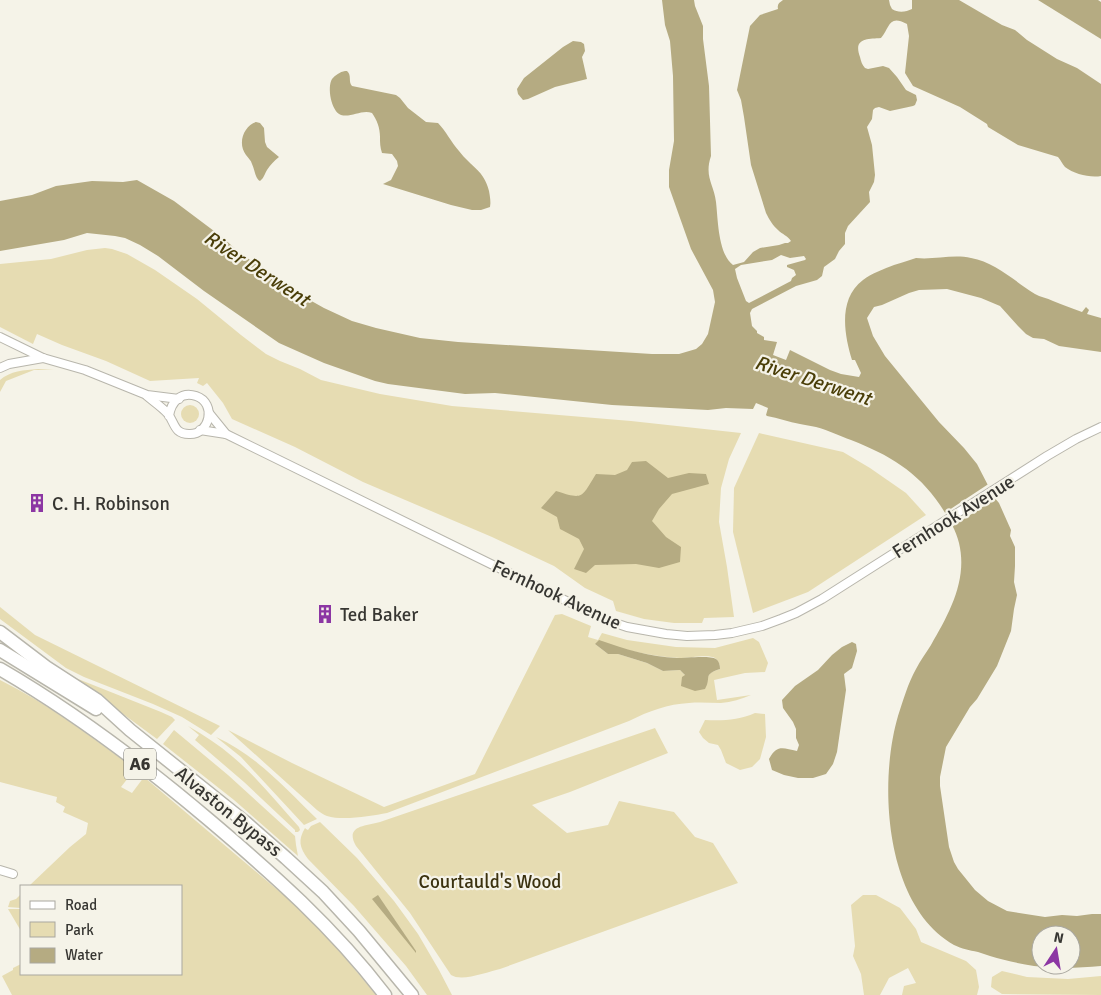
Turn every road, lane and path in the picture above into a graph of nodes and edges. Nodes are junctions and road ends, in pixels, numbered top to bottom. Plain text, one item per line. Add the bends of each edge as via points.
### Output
1 (0, 337) edge
2 (43, 358) junction
3 (0, 368) edge
4 (147, 395) junction
5 (179, 399) junction
6 (209, 413) junction
7 (169, 416) junction
8 (1101, 427) edge
9 (200, 430) junction
10 (226, 434) junction
11 (0, 632) edge
12 (0, 650) edge
13 (0, 669) edge
14 (130, 730) junction
15 (0, 870) edge
16 (13, 874) dead end
17 (385, 995) edge
18 (412, 995) edge

1 - 2 street, Fernhook Avenue
2 - 3 street, Fernhook Avenue
2 - 4 street, Fernhook Avenue via 85,370
4 - 5 street, Fernhook Avenue
4 - 7 street, Fernhook Avenue
5 - 6 street, Fernhook Avenue via 190,395 200,398 208,406
5 - 7 street via 173,404
6 - 9 street
6 - 10 street, Fernhook Avenue
7 - 9 street, Fernhook Avenue via 181,432 190,434
8 - 10 street, Fernhook Avenue via 1076,439 796,613 762,626 723,634 687,636 609,621
9 - 10 street, Fernhook Avenue
11 - 14 highway, Alvaston Bypass / A6 via 97,700
12 - 14 highway
13 - 17 highway, Alvaston Bypass / A6 via 112,742 230,837 306,906
14 - 18 highway, Alvaston Bypass / A6 via 245,822 323,892
15 - 16 street

